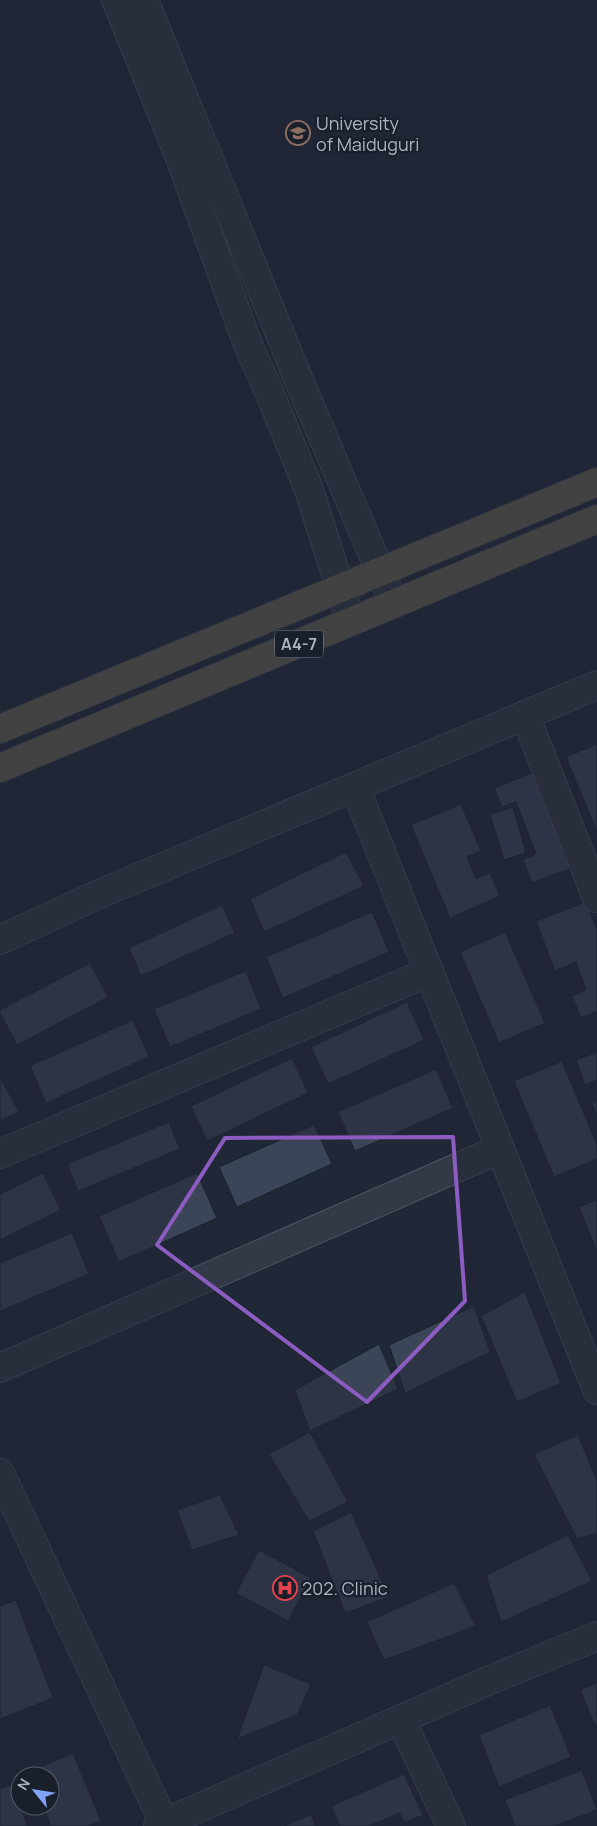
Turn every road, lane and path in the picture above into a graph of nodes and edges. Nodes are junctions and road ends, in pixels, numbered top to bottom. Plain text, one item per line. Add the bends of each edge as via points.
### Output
1 (116, 0) edge
2 (144, 0) edge
3 (597, 482) edge
4 (597, 519) edge
5 (381, 572) junction
6 (340, 588) junction
7 (394, 604) junction
8 (351, 622) junction
9 (597, 685) edge
10 (525, 715) junction
11 (0, 729) edge
12 (0, 768) edge
13 (355, 787) junction
14 (597, 898) edge
15 (0, 940) edge
16 (429, 972) junction
17 (500, 1149) junction
18 (0, 1154) edge
19 (0, 1368) edge
20 (597, 1390) edge
21 (0, 1473) edge
22 (597, 1636) edge
23 (401, 1720) junction
24 (161, 1824) edge
25 (451, 1826) edge

1 - 6 street via 178,152 247,342 308,487
2 - 5 street via 294,369
3 - 5 highway, A4-7
4 - 7 highway, A4-7
5 - 6 highway, A4-7
5 - 7 street
6 - 8 street
6 - 11 highway, A4-7
7 - 8 highway, A4-7
8 - 12 highway, A4-7
9 - 10 street
10 - 13 street
10 - 14 street
13 - 15 street via 97,895
13 - 16 street
16 - 17 street
16 - 18 street
17 - 19 street
17 - 20 street
21 - 24 street
22 - 23 street
23 - 24 street
23 - 25 street

